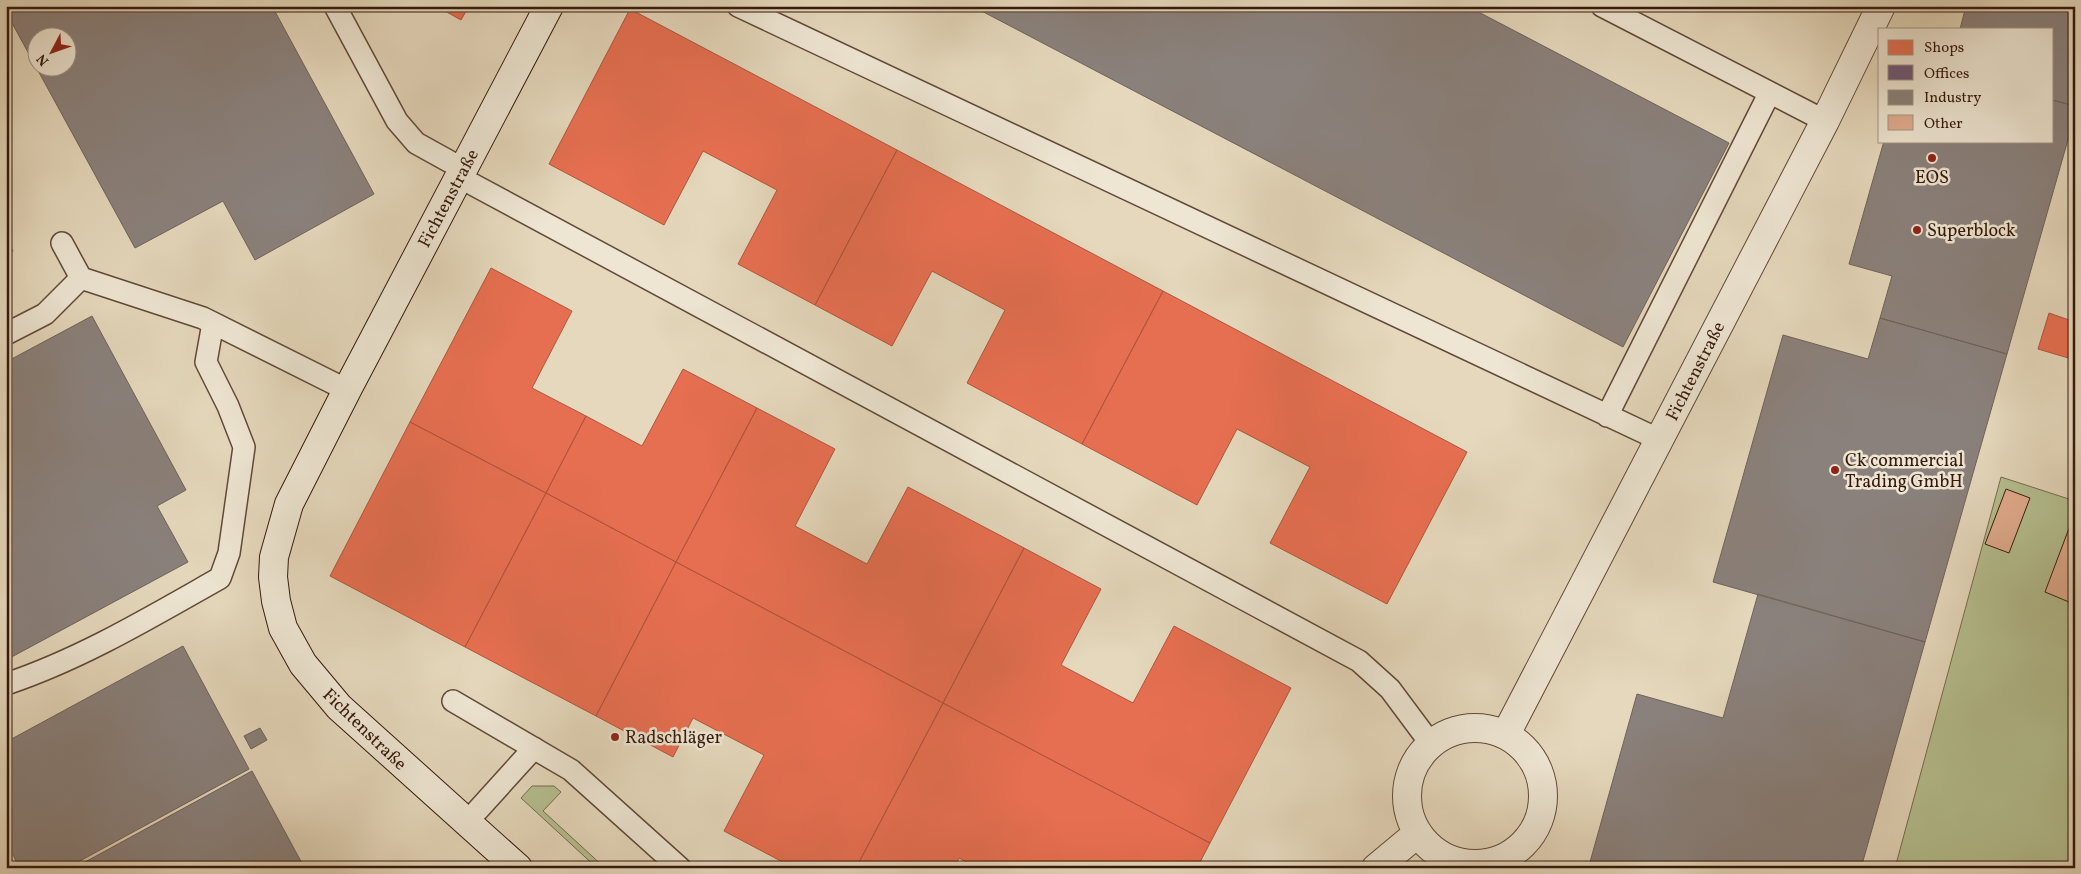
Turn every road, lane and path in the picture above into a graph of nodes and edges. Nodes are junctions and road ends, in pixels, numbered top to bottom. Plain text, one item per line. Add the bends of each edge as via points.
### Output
1 (335, 6) edge
2 (549, 6) edge
3 (738, 6) edge
4 (1602, 6) edge
5 (1881, 6) edge
6 (1769, 94) junction
7 (1825, 121) junction
8 (461, 173) junction
9 (62, 243) dead end
10 (81, 278) junction
11 (213, 323) junction
12 (6, 334) edge
13 (347, 390) junction
14 (1607, 416) junction
15 (1660, 440) junction
16 (6, 684) edge
17 (453, 701) dead end
18 (1506, 734) junction
19 (1431, 744) junction
20 (534, 748) junction
21 (467, 822) junction
22 (1418, 833) junction
23 (1509, 862) edge
24 (518, 868) edge
25 (680, 868) edge
26 (1376, 868) edge

1 - 8 lane via 397,121 416,142
2 - 8 street, Fichtenstraße
3 - 14 lane
4 - 6 lane
5 - 7 street, Fichtenstraße
6 - 7 lane
6 - 14 lane
7 - 15 street, Fichtenstraße
8 - 13 street, Fichtenstraße
8 - 19 lane via 1359,661 1390,689
9 - 10 lane
10 - 11 lane
10 - 12 lane via 45,314
11 - 13 lane
11 - 16 lane via 206,362 244,447 229,553 220,578 127,630 39,673
13 - 21 street, Fichtenstraße via 289,504 274,557 273,577 283,628 303,664 338,707
14 - 15 lane
15 - 18 street, Fichtenstraße
17 - 20 lane
18 - 19 street via 1487,728 1467,728 1448,733
18 - 23 street via 1533,760 1541,777 1544,795 1534,832
19 - 22 street via 1418,758 1410,776 1407,796 1410,815
20 - 21 lane
20 - 25 lane via 571,770
21 - 24 street, Fichtenstraße
22 - 23 street via 1432,848 1448,858 1468,864
22 - 26 street

